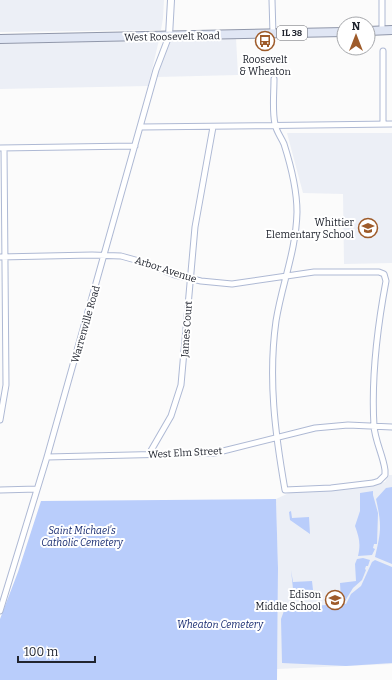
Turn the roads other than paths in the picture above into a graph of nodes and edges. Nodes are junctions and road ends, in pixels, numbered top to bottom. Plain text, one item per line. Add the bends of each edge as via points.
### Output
1 (171, 0) edge
2 (272, 0) edge
3 (382, 0) edge
4 (376, 30) edge
5 (382, 30) junction
6 (392, 30) edge
7 (336, 32) edge
8 (273, 34) junction
9 (169, 36) junction
10 (0, 39) edge
11 (383, 51) dead end
12 (274, 79) dead end
13 (383, 124) junction
14 (392, 124) edge
15 (275, 126) junction
16 (141, 127) junction
17 (213, 127) junction
18 (135, 146) junction
19 (2, 148) edge
20 (104, 254) junction
21 (2, 257) edge
22 (286, 276) junction
23 (189, 278) junction
24 (2, 403) edge
25 (0, 420) edge
26 (374, 426) junction
27 (392, 427) edge
28 (276, 436) junction
29 (149, 454) junction
30 (47, 457) junction
31 (37, 489) junction
32 (0, 490) edge
33 (0, 611) edge

1 - 9 street
2 - 8 street
3 - 5 street
4 - 5 main road
5 - 6 main road
7 - 8 main road, West Roosevelt Road / IL 38
8 - 9 main road, West Roosevelt Road / IL 38
9 - 10 main road, West Roosevelt Road / IL 38
9 - 16 street, Warrenville Road via 156,70
11 - 13 street
12 - 15 street
13 - 14 street
13 - 15 street
15 - 17 street
15 - 22 street via 290,164 297,211 295,242
16 - 17 street
16 - 18 street, Warrenville Road
17 - 23 street, James Court
18 - 19 street
18 - 20 street, Warrenville Road
19 - 21 street
20 - 21 street, Arbor Avenue
20 - 23 street, Arbor Avenue via 131,258
20 - 30 street, Warrenville Road
21 - 24 street via 6,385
22 - 23 street, Arbor Avenue via 232,284
22 - 26 street, Arbor Avenue via 329,272 384,274 386,281 375,355
22 - 28 street via 276,322 272,360
23 - 29 street, James Court via 181,385 171,416
24 - 25 street
26 - 27 street, West Elm Street
26 - 28 street, West Elm Street via 325,426
26 - 28 street via 385,475 379,481 331,488 285,490
28 - 29 street, West Elm Street via 215,453
29 - 30 street, West Elm Street
30 - 31 street, Warrenville Road
31 - 32 street
31 - 33 street, Warrenville Road

